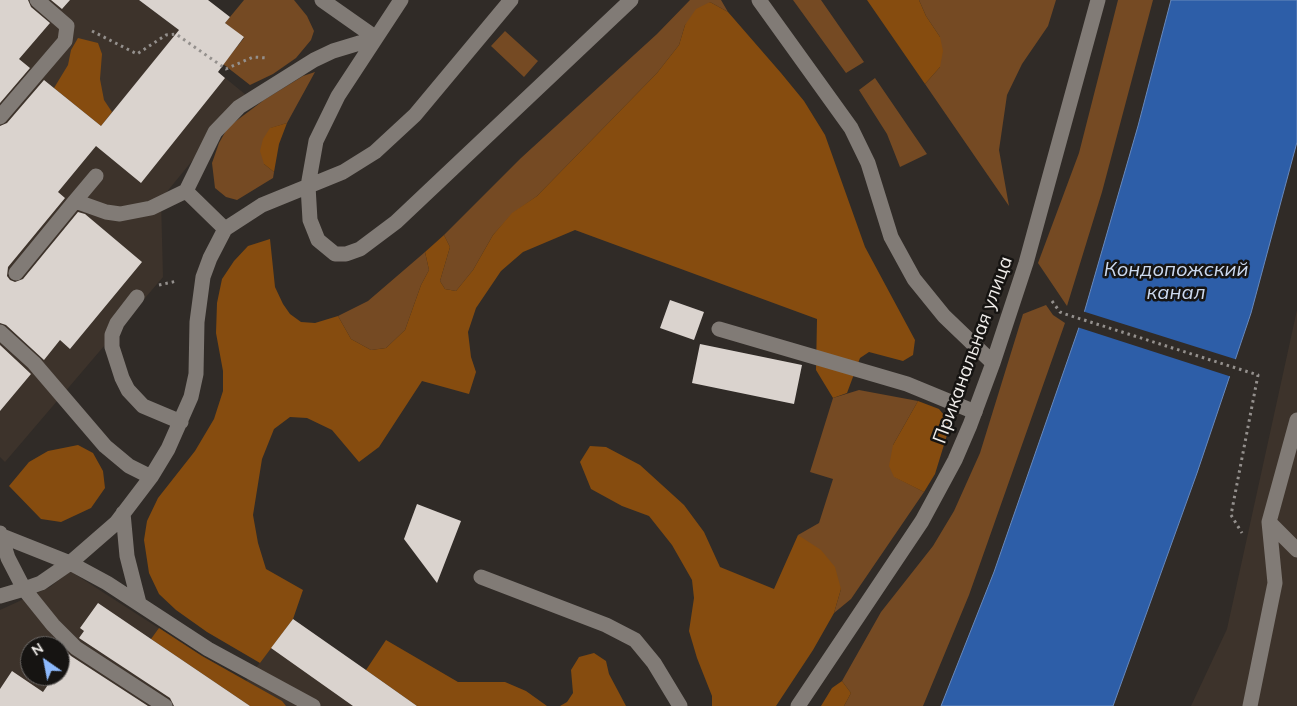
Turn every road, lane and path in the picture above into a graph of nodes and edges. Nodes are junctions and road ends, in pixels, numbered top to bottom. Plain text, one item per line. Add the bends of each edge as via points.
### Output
1 (37, 0) edge
2 (401, 0) edge
3 (511, 0) edge
4 (631, 0) edge
5 (759, 0) edge
6 (1098, 0) edge
7 (330, 2) edge
8 (67, 26) junction
9 (376, 38) junction
10 (296, 70) junction
11 (0, 117) edge
12 (96, 176) dead end
13 (308, 186) junction
14 (186, 191) junction
15 (75, 200) junction
16 (225, 228) junction
17 (16, 272) dead end
18 (203, 277) junction
19 (137, 297) joint
20 (1052, 301) dead end
21 (719, 329) dead end
22 (0, 332) edge
23 (993, 363) junction
24 (1252, 374) dead end
25 (975, 412) junction
26 (1297, 420) edge
27 (181, 422) junction
28 (151, 478) junction
29 (123, 514) junction
30 (1269, 522) junction
31 (1, 535) edge
32 (1297, 550) edge
33 (70, 563) junction
34 (481, 577) dead end
35 (24, 589) junction
36 (0, 596) edge
37 (139, 603) junction
38 (165, 706) edge
39 (313, 706) edge
40 (680, 706) edge
41 (798, 706) edge
42 (1250, 706) edge

1 - 8 street
2 - 9 street
3 - 13 street via 439,89 393,136 356,164
4 - 13 street via 409,210 360,249 335,254 318,240 310,220
5 - 23 street via 851,128 868,163 891,237 914,279 944,316
6 - 23 street, Приканальная улица via 1028,253
7 - 9 street
8 - 10 path via 99,34 136,54 171,33 181,36 226,69 253,56 262,56
8 - 11 street via 65,41
9 - 10 street via 333,51
9 - 13 street via 324,123 316,141
10 - 14 street via 226,119 206,148
12 - 15 street
13 - 16 street via 262,205
14 - 15 street via 151,208 120,214
14 - 16 street
15 - 17 street
16 - 18 street
18 - 19 path via 153,286
18 - 27 street via 197,322 196,374
19 - 27 street via 112,335 112,347 122,378 143,406
20 - 24 path via 1060,312 1075,318
21 - 25 street via 900,382
22 - 28 street via 34,363 105,446 129,466
23 - 25 street, Приканальная улица
25 - 41 street, Приканальная улица via 955,460 922,521
26 - 30 street
27 - 28 street
28 - 29 street
29 - 33 street
29 - 37 street via 127,556
30 - 32 street
30 - 42 street via 1275,583
31 - 33 street
31 - 35 street via 8,558
33 - 35 street via 41,583
33 - 37 street
34 - 40 street via 606,625 635,640 654,663
35 - 36 street
35 - 38 street via 76,648
37 - 39 street via 208,649

